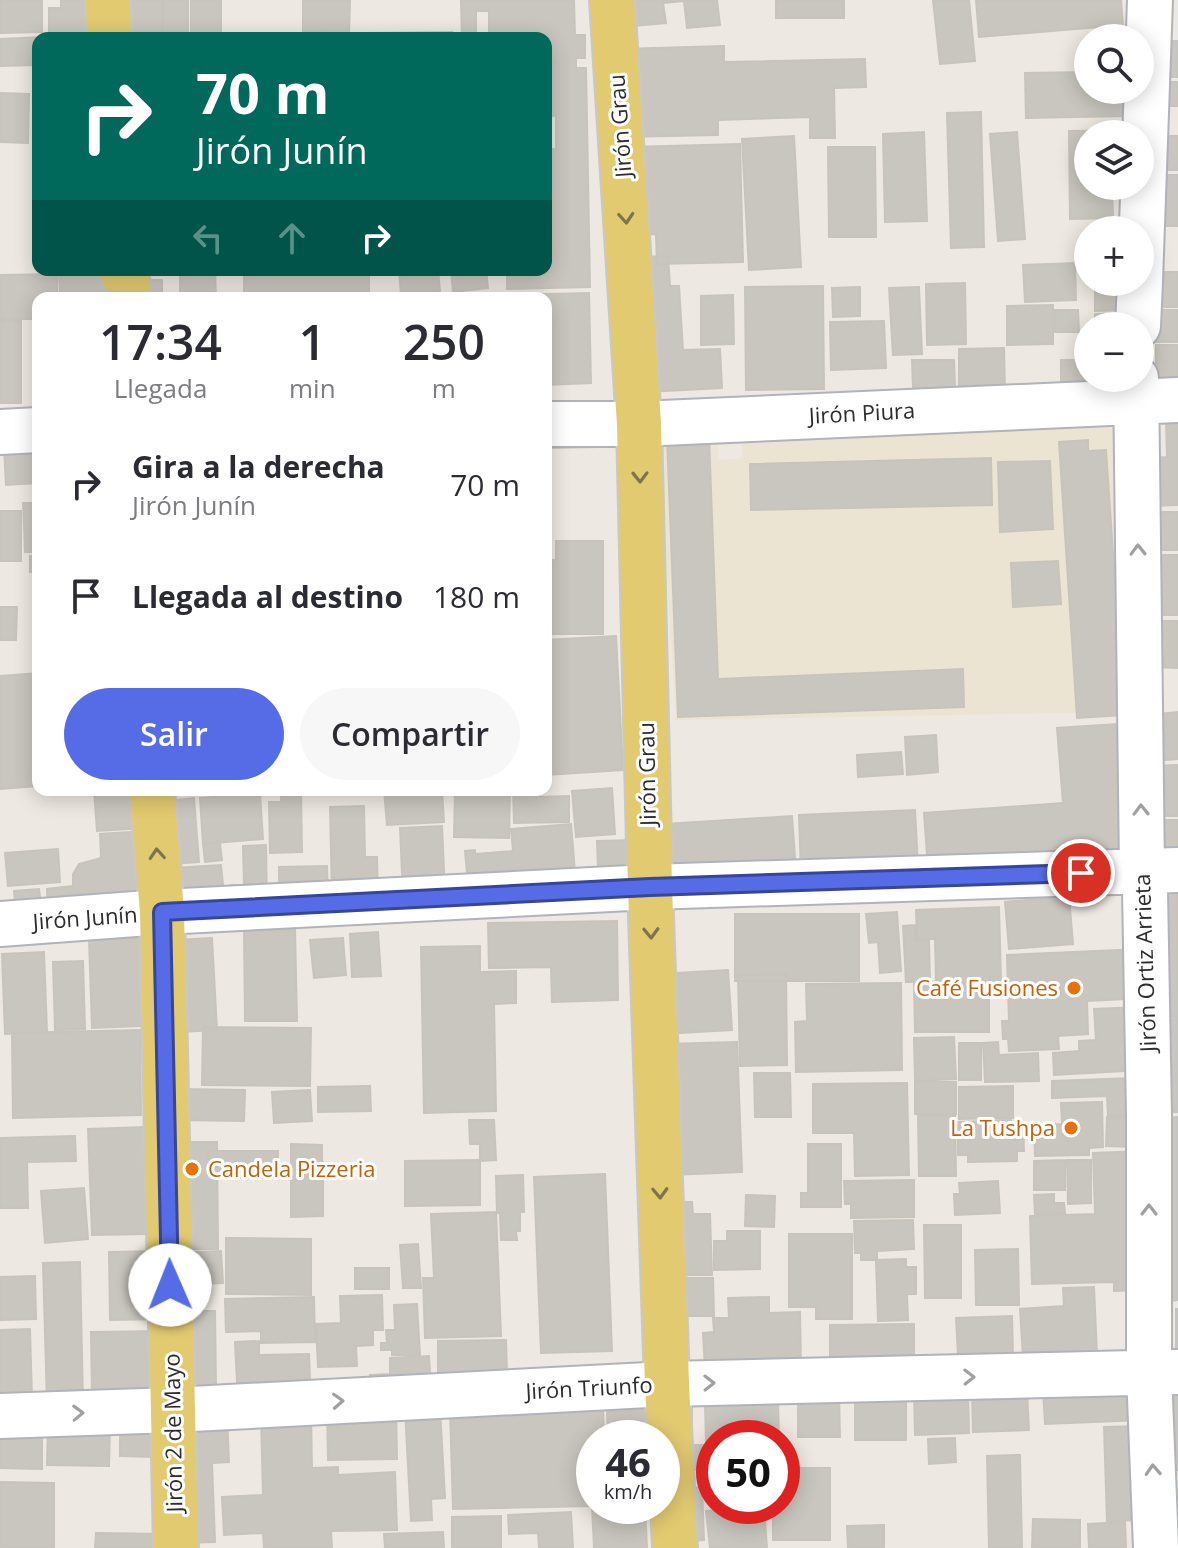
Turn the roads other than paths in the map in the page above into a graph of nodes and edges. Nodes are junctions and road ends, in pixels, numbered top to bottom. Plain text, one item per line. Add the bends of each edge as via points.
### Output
1 (108, 0) edge
2 (612, 0) edge
3 (1150, 0) edge
4 (109, 32) edge
5 (1142, 216) edge
6 (1150, 393) edge
7 (552, 424) edge
8 (639, 424) junction
9 (32, 430) edge
10 (0, 432) edge
11 (152, 796) edge
12 (1160, 870) edge
13 (650, 887) junction
14 (162, 912) junction
15 (0, 924) edge
16 (1164, 1372) edge
17 (667, 1384) junction
18 (173, 1410) junction
19 (0, 1416) edge
20 (176, 1548) edge
21 (675, 1548) edge
22 (1156, 1548) edge

1 - 4 main road
2 -> 8 main road, Jirón Grau
3 - 5 street
6 - 8 street, Jirón Piura
12 -> 6 street, Jirón Ortiz Arrieta
7 - 8 street, Jirón Piura
8 -> 13 main road, Jirón Grau
9 - 10 street
14 -> 11 main road, Jirón 2 de Mayo
12 - 13 street, Jirón Junín
16 -> 12 street, Jirón Ortiz Arrieta via 1149,1115 1145,890
13 - 14 street, Jirón Junín
13 -> 17 main road, Jirón Grau
14 - 15 street, Jirón Junín
14 - 18 main road, Jirón 2 de Mayo
17 -> 16 street, Jirón Triunfo
22 -> 16 street, Jirón Ortiz Arrieta
18 -> 17 street, Jirón Triunfo
17 - 21 main road, Jirón Grau
19 -> 18 street, Jirón Triunfo
18 - 20 main road, Jirón 2 de Mayo

